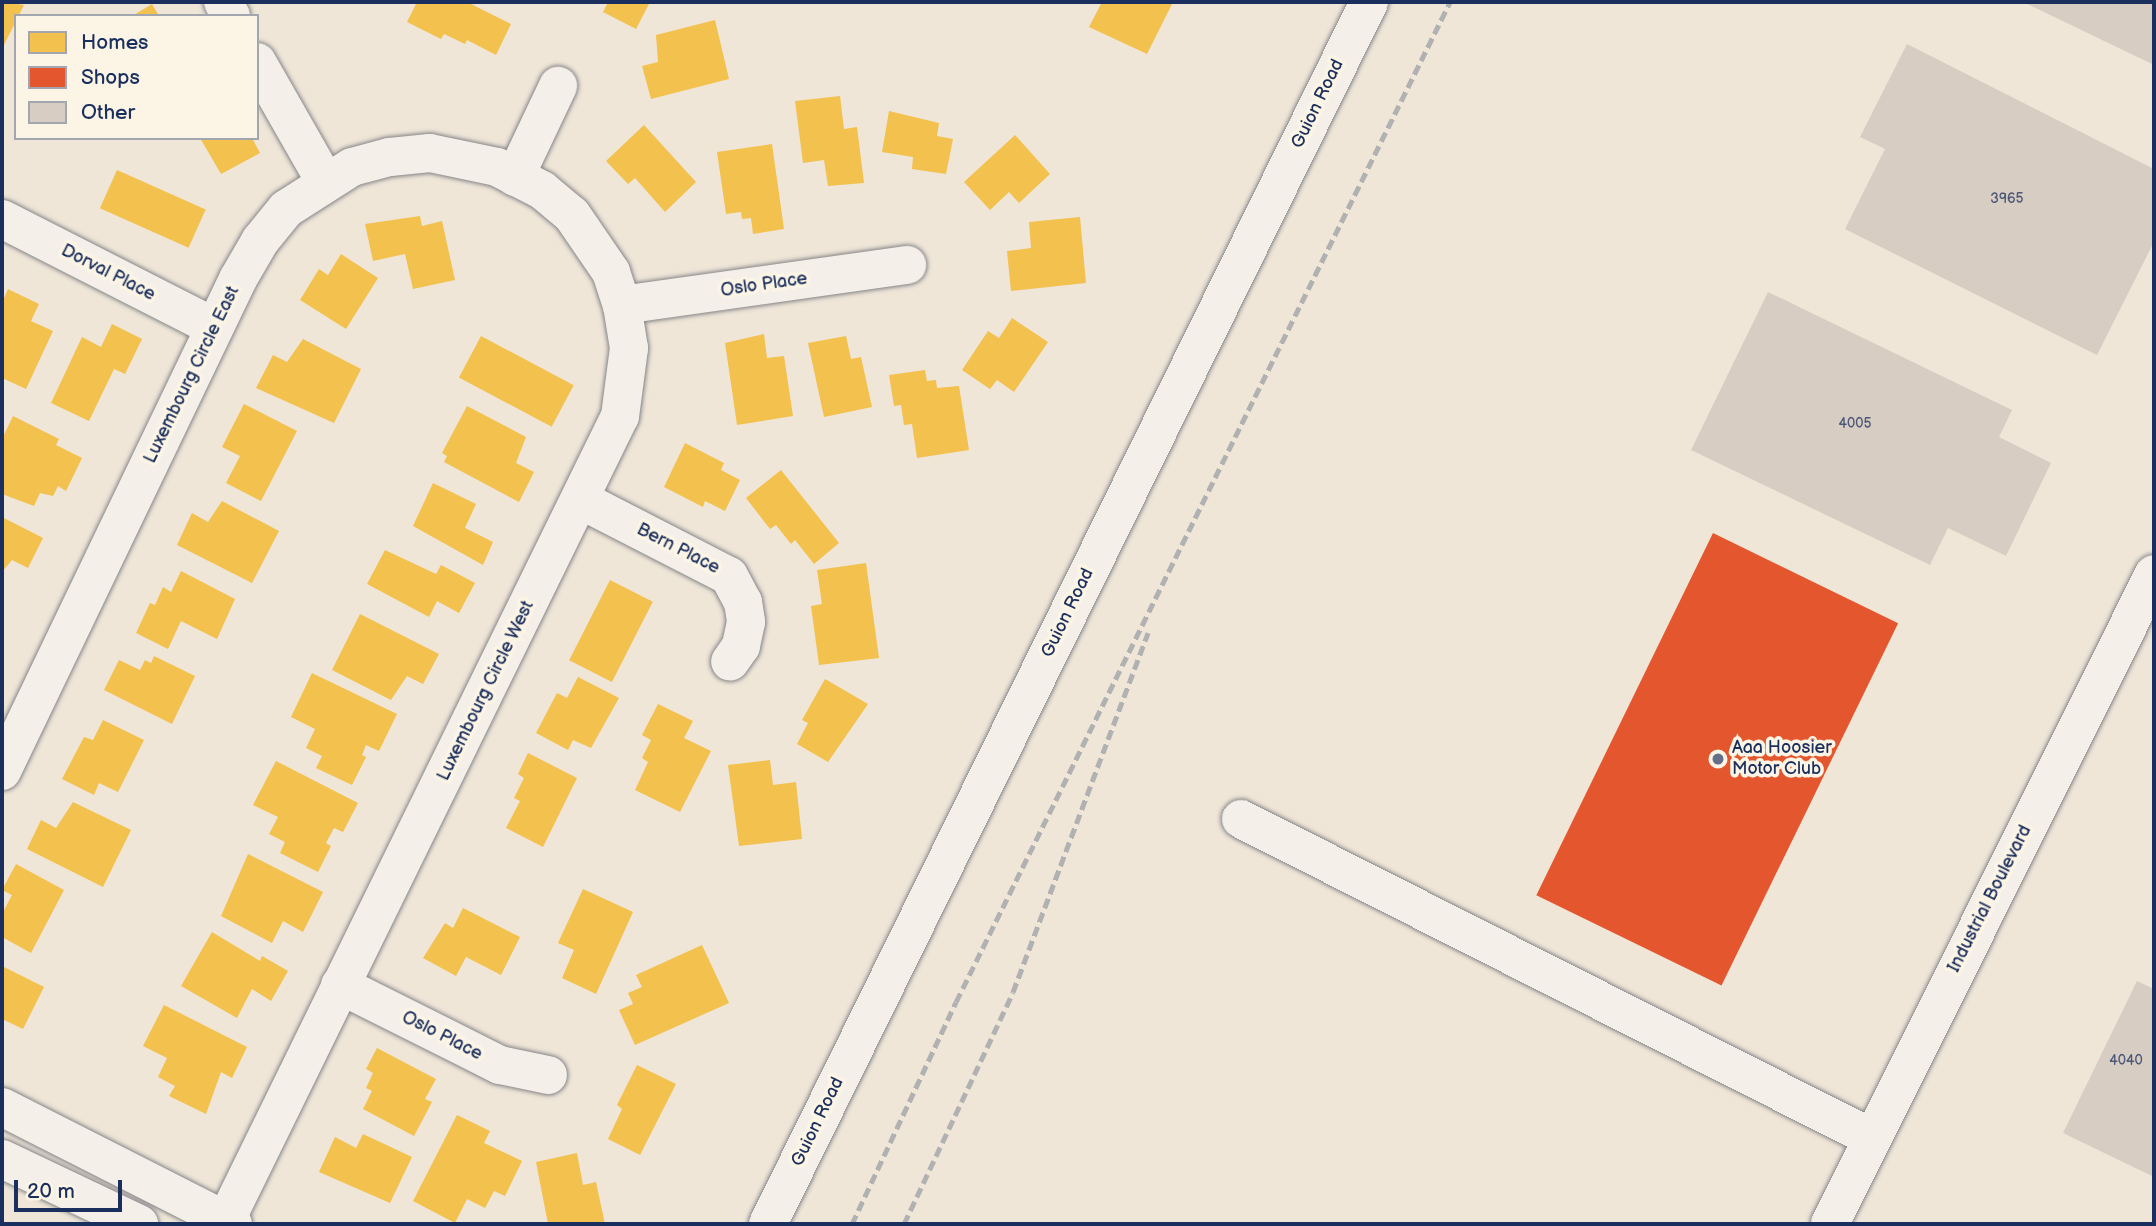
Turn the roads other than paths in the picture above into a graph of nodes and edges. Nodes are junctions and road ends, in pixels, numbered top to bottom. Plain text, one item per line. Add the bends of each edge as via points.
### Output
1 (1368, 2) edge
2 (259, 66) edge
3 (558, 86) dead end
4 (515, 177) junction
5 (325, 181) junction
6 (2, 219) edge
7 (906, 265) dead end
8 (622, 305) junction
9 (214, 327) junction
10 (581, 500) junction
11 (2151, 591) edge
12 (730, 662) dead end
13 (2, 771) edge
14 (1241, 819) dead end
15 (340, 985) junction
16 (548, 1074) dead end
17 (2, 1107) edge
18 (1870, 1137) junction
19 (2, 1158) edge
20 (228, 1223) edge
21 (139, 1224) edge
22 (768, 1224) edge
23 (1830, 1224) edge

1 - 22 street, Guion Road
2 - 5 street
3 - 4 street
4 - 5 street, Luxembourg Circle East via 478,161 430,153 390,157
4 - 8 street, Luxembourg Circle West via 542,190 572,215 611,272
5 - 9 street, Luxembourg Circle East via 286,209 266,232
6 - 9 street, Dorval Place
7 - 8 street, Oslo Place
8 - 10 street, Luxembourg Circle West via 629,348 620,416
9 - 13 street, Luxembourg Circle East
10 - 12 street, Bern Place via 729,576 743,602 746,622 741,646
10 - 15 street, Luxembourg Circle West
11 - 18 street, Industrial Boulevard
14 - 18 street
15 - 16 street, Oslo Place via 500,1065
15 - 20 street, Luxembourg Circle West
17 - 20 street
18 - 23 street, Industrial Boulevard
19 - 21 street

